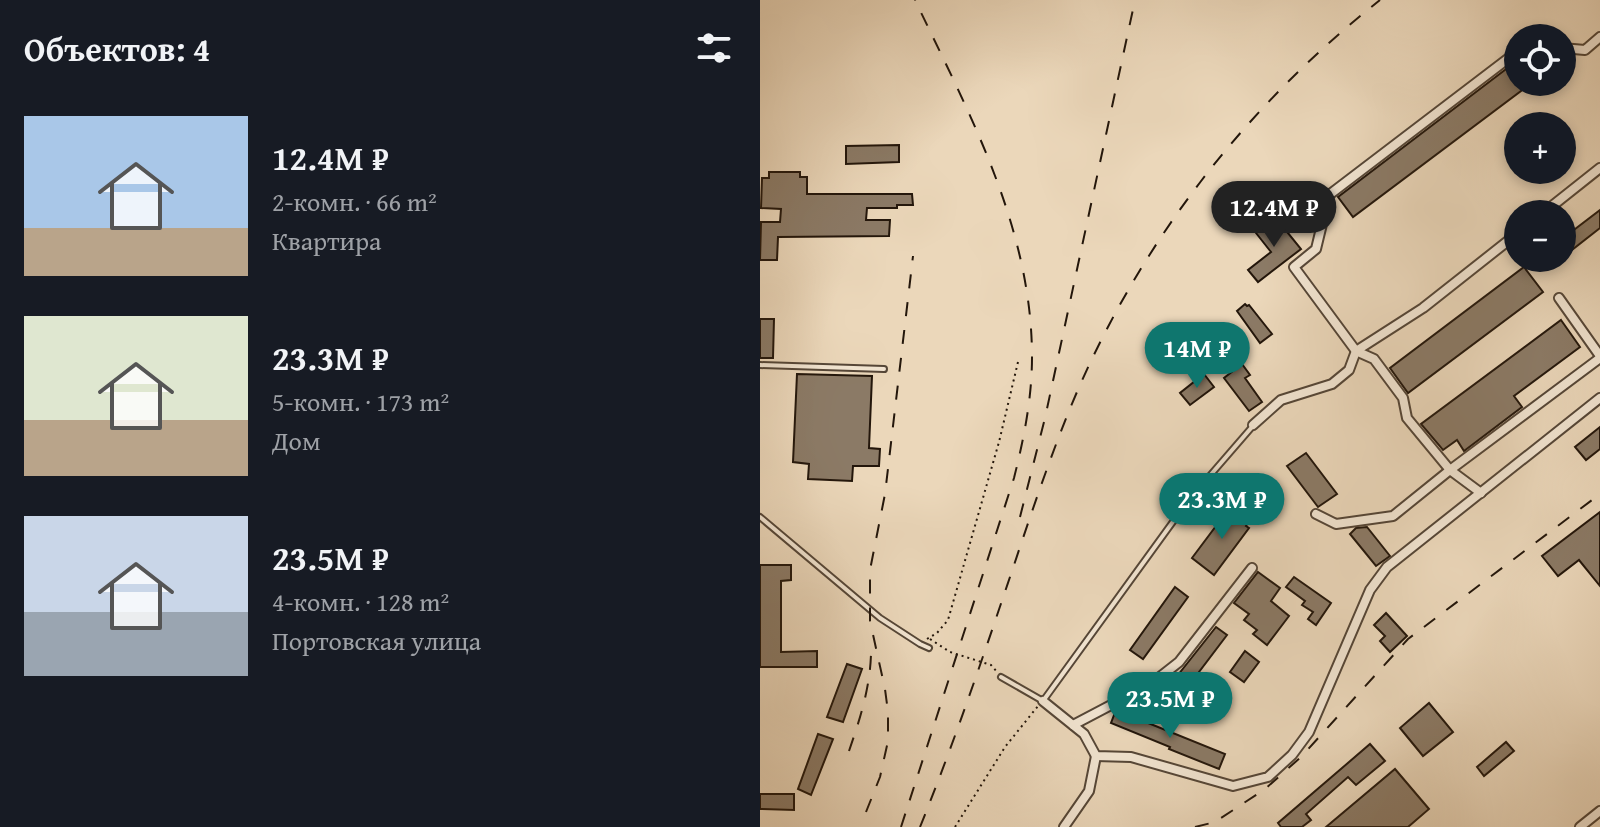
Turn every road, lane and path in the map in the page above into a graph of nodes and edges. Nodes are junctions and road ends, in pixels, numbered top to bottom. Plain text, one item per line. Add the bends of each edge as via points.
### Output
1 (1600, 37) edge
2 (1576, 49) edge
3 (1504, 62) edge
4 (1600, 168) edge
5 (1560, 200) edge
6 (1504, 244) edge
7 (1559, 298) dead end
8 (1356, 351) junction
9 (1600, 357) edge
10 (1018, 362) dead end
11 (760, 365) edge
12 (884, 369) dead end
13 (1600, 398) edge
14 (1253, 425) joint
15 (1450, 470) junction
16 (1481, 493) junction
17 (1316, 514) dead end
18 (760, 517) edge
19 (1252, 568) dead end
20 (929, 638) junction
21 (920, 644) junction
22 (929, 648) dead end
23 (1001, 677) joint
24 (1043, 701) junction
25 (1073, 725) junction
26 (1096, 756) junction
27 (1600, 811) edge
28 (955, 827) edge
29 (1064, 827) edge
30 (1580, 827) edge

1 - 2 street via 1585,50
3 - 8 street via 1329,195 1316,249 1294,267
4 - 5 street
6 - 8 street via 1423,308
7 - 9 street
8 - 14 street via 1349,370 1332,384 1281,400
8 - 15 street via 1374,359 1403,398 1407,418
9 - 15 street
10 - 20 path via 948,620
11 - 12 lane
13 - 16 street
14 - 24 lane via 1188,501
15 - 16 street
15 - 17 street via 1393,516 1336,524
16 - 26 street via 1387,567 1370,590 1309,732 1268,777 1233,786 1131,757
18 - 21 lane via 880,618
19 - 25 street via 1179,662 1151,684
20 - 21 path
20 - 23 path via 950,652 991,665
21 - 22 lane
23 - 24 lane
24 - 25 street
24 - 28 path via 1005,747
25 - 26 street
26 - 29 street via 1089,791
27 - 30 street

